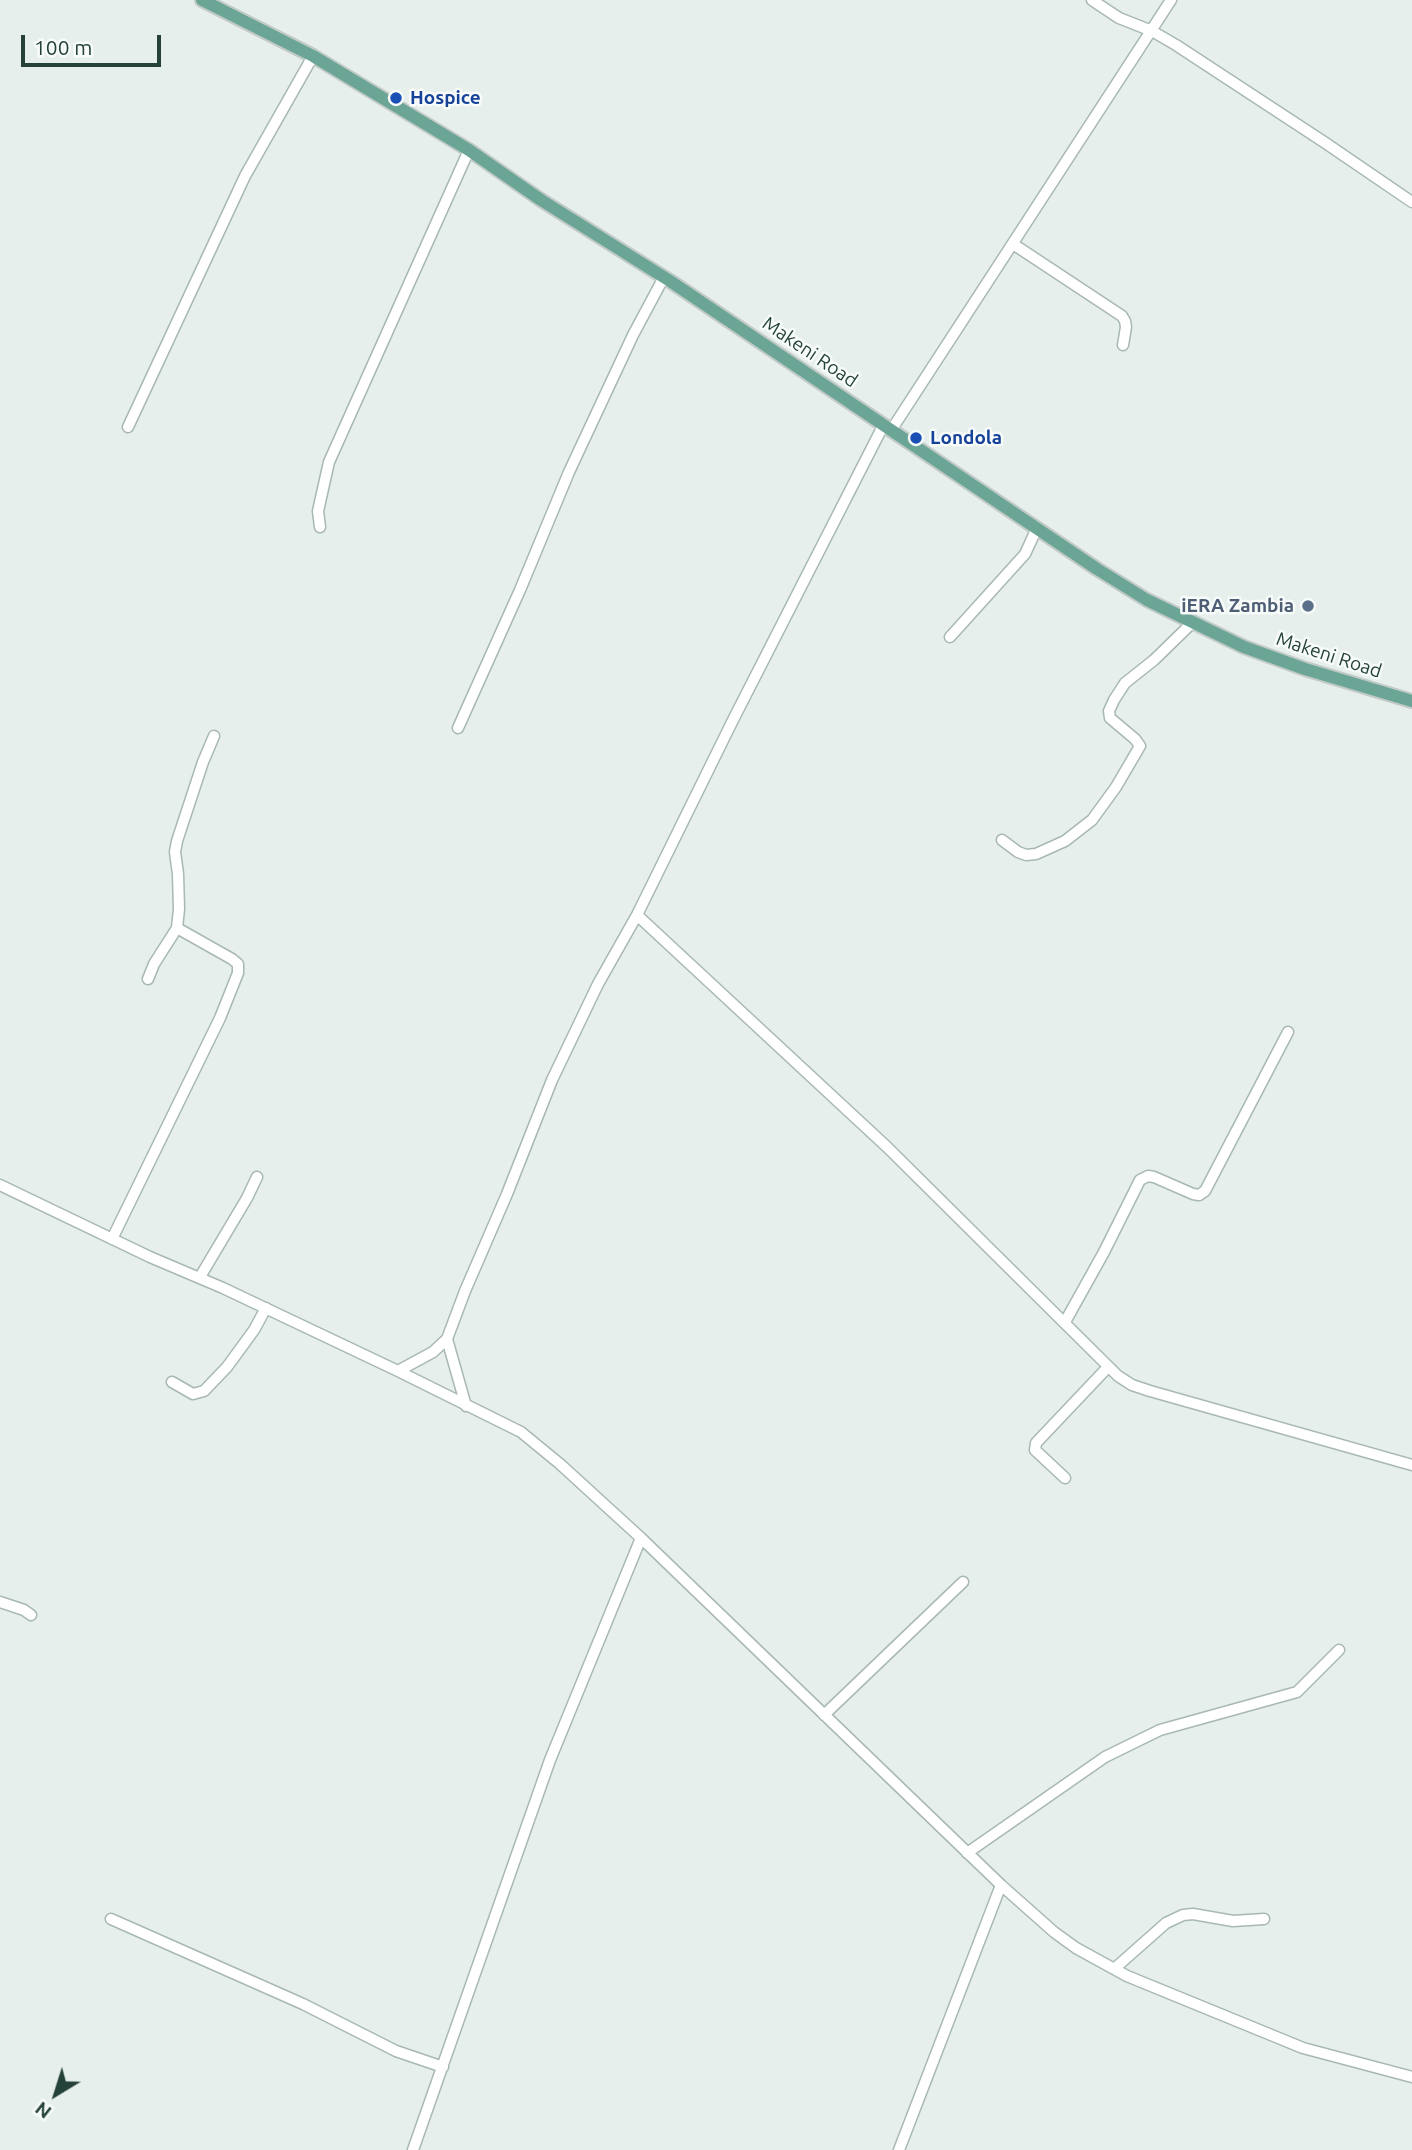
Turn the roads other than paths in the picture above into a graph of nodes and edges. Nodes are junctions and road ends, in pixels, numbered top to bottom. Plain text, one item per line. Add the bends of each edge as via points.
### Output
1 (202, 0) edge
2 (1092, 0) edge
3 (1171, 0) edge
4 (1152, 31) junction
5 (313, 56) junction
6 (468, 150) junction
7 (1412, 202) edge
8 (1013, 244) junction
9 (664, 277) junction
10 (1123, 345) dead end
11 (888, 426) junction
12 (128, 427) dead end
13 (320, 527) dead end
14 (1037, 527) junction
15 (1192, 623) junction
16 (950, 637) dead end
17 (1412, 701) edge
18 (458, 728) dead end
19 (214, 736) dead end
20 (1002, 840) dead end
21 (637, 915) junction
22 (177, 928) junction
23 (148, 979) dead end
24 (1288, 1032) dead end
25 (257, 1177) dead end
26 (0, 1185) edge
27 (112, 1239) junction
28 (200, 1277) junction
29 (266, 1308) junction
30 (1065, 1322) junction
31 (447, 1339) junction
32 (1108, 1367) junction
33 (398, 1371) junction
34 (172, 1382) dead end
35 (466, 1406) junction
36 (1412, 1465) edge
37 (1065, 1478) dead end
38 (641, 1538) junction
39 (963, 1582) dead end
40 (0, 1602) edge
41 (31, 1615) dead end
42 (1339, 1650) dead end
43 (824, 1715) junction
44 (967, 1853) junction
45 (1001, 1885) junction
46 (111, 1919) dead end
47 (1264, 1919) dead end
48 (1114, 1969) junction
49 (443, 2067) junction
50 (1412, 2077) edge
51 (413, 2150) edge
52 (899, 2150) edge

1 - 5 main road, Makeni Road
2 - 4 street via 1119,18
3 - 4 street
4 - 7 street
4 - 8 street
5 - 6 main road, Makeni Road
5 - 12 street via 245,176
6 - 9 main road, Makeni Road
6 - 13 street via 330,462 318,511
8 - 10 street via 1122,316 1126,327
8 - 11 street
9 - 11 main road, Makeni Road
9 - 18 street via 569,472
11 - 14 main road, Makeni Road
11 - 21 street via 738,710
14 - 15 main road, Makeni Road via 1147,600
14 - 16 street via 1025,554
15 - 17 main road, Makeni Road via 1305,669
15 - 20 street via 1125,683 1114,699 1110,718 1140,746 1092,820 1065,841 1036,854 1018,852
19 - 22 street via 177,841
21 - 30 street via 887,1147
21 - 31 street via 552,1080
22 - 23 street
22 - 27 street via 238,964 238,973
24 - 30 street via 1205,1191 1193,1194 1154,1177 1143,1177
25 - 28 street
26 - 27 street
27 - 28 street
28 - 29 street
29 - 33 street
29 - 34 street via 227,1367 204,1391 193,1394
30 - 32 street
31 - 33 street via 433,1353
31 - 35 street
32 - 36 street via 1132,1385
32 - 37 street via 1036,1443 1035,1450
33 - 35 street
35 - 38 street via 521,1433
38 - 43 street
38 - 49 street via 550,1760
39 - 43 street
40 - 41 street
42 - 44 street via 1297,1692 1160,1730 1105,1757
43 - 44 street
44 - 45 street
45 - 48 street via 1076,1948
45 - 52 street
46 - 49 street via 293,1999 397,2051
47 - 48 street via 1233,1922 1183,1914 1166,1923
48 - 50 street via 1303,2048
49 - 51 street

